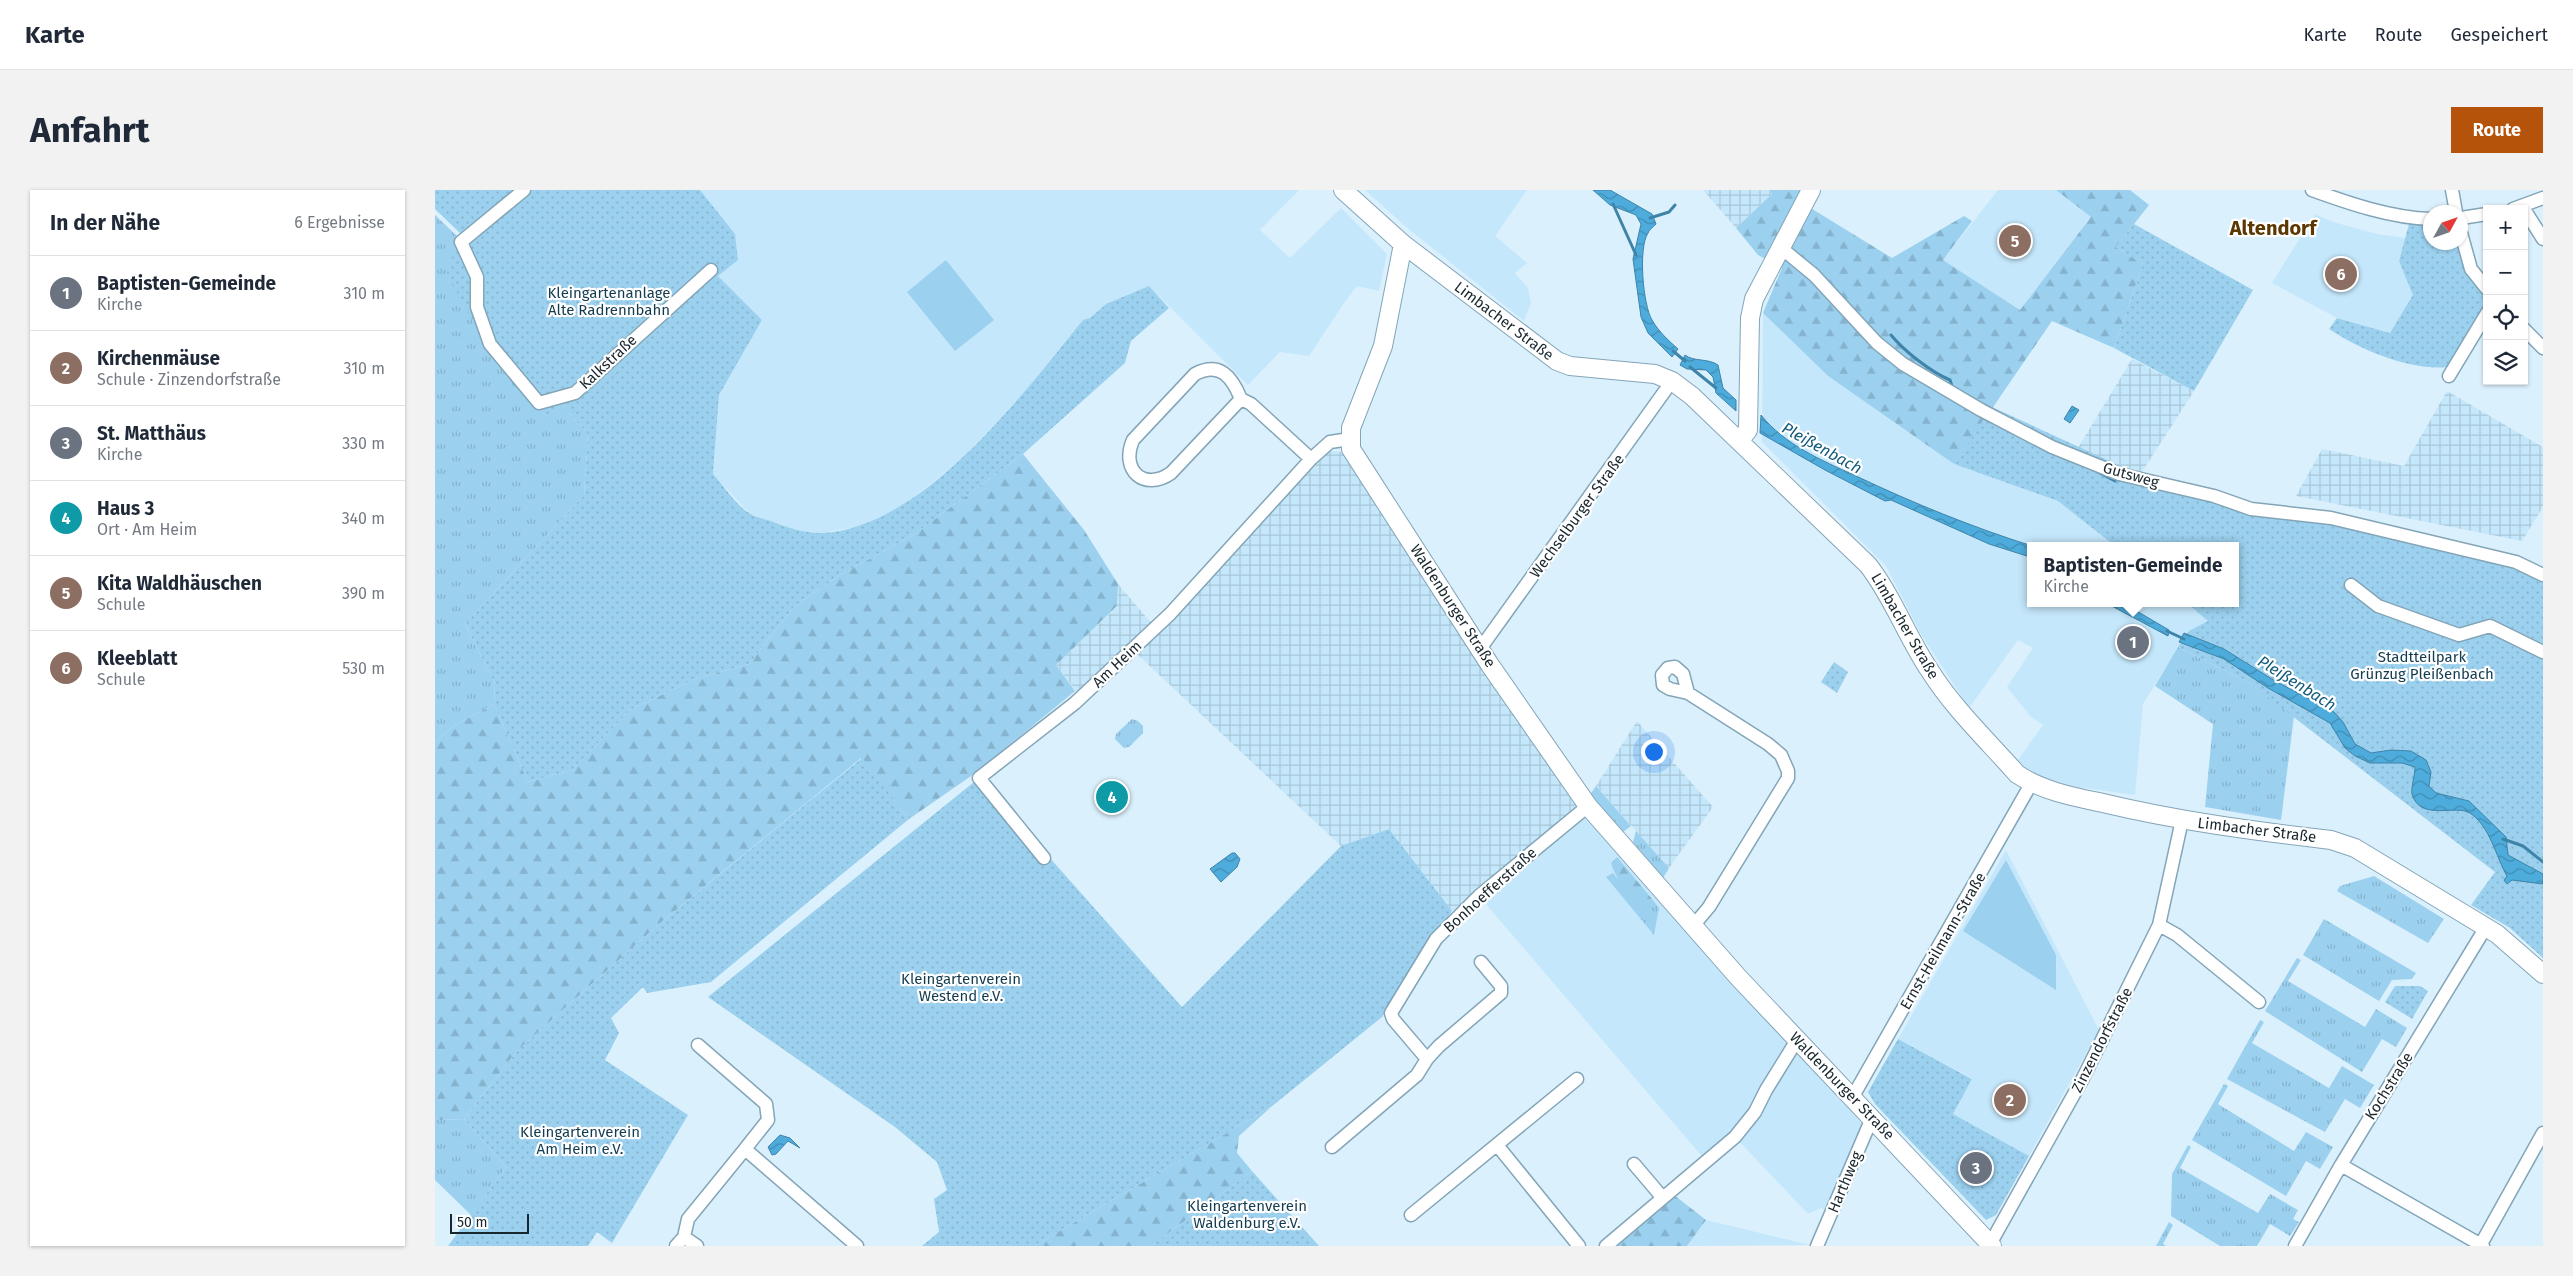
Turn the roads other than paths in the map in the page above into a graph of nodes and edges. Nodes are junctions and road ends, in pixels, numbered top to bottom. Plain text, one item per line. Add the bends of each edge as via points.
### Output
1 (523, 190) edge
2 (1343, 190) edge
3 (1811, 190) edge
4 (2311, 190) edge
5 (2452, 190) edge
6 (2543, 198) edge
7 (2455, 205) edge
8 (2528, 205) edge
9 (2483, 215) edge
10 (2468, 217) edge
11 (2528, 218) edge
12 (2423, 219) edge
13 (2543, 239) edge
14 (1403, 244) junction
15 (1781, 247) junction
16 (2466, 250) edge
17 (711, 270) dead end
18 (2483, 284) edge
19 (2483, 320) edge
20 (2528, 333) edge
21 (2543, 348) edge
22 (2449, 376) dead end
23 (1672, 381) junction
24 (1241, 399) junction
25 (1744, 435) junction
26 (1350, 440) junction
27 (1311, 459) junction
28 (2543, 575) edge
29 (2351, 585) dead end
30 (1480, 649) junction
31 (2543, 652) edge
32 (1688, 693) dead end
33 (2031, 784) junction
34 (1588, 806) junction
35 (2182, 820) junction
36 (1044, 858) dead end
37 (2159, 925) junction
38 (1693, 926) junction
39 (2486, 927) junction
40 (1481, 962) dead end
41 (2543, 974) edge
42 (2259, 1002) dead end
43 (1797, 1040) junction
44 (698, 1044) dead end
45 (1427, 1060) junction
46 (1577, 1079) dead end
47 (1852, 1098) junction
48 (1872, 1118) junction
49 (2543, 1133) edge
50 (1497, 1145) junction
51 (1332, 1146) dead end
52 (745, 1149) junction
53 (1634, 1164) dead end
54 (2341, 1165) junction
55 (1662, 1197) junction
56 (1411, 1215) dead end
57 (680, 1242) edge
58 (1990, 1245) edge
59 (697, 1246) edge
60 (857, 1246) edge
61 (1579, 1246) edge
62 (1606, 1246) edge
63 (1817, 1246) edge
64 (2295, 1246) edge
65 (2481, 1246) edge

1 - 17 street, Kalkstraße via 461,242 477,277 477,307 490,344 539,403 575,393
2 - 14 street, Limbacher Straße
3 - 15 street
4 - 12 street via 2335,199
5 - 7 street
6 - 8 street
9 - 10 street
11 - 13 street
14 - 23 street, Limbacher Straße via 1557,361 1570,366 1655,374
14 - 26 street via 1383,346 1351,428
15 - 25 street via 1754,299 1750,318 1749,402
15 - 28 street, Gutsweg via 1814,275 1877,343 1903,364 2052,448 2119,474 2214,496 2251,509 2350,522 2516,562
16 - 18 street via 2471,269
19 - 22 street
20 - 21 street
23 - 25 street, Limbacher Straße
23 - 30 street, Wechselburger Straße
24 - 24 street via 1235,384 1218,369 1206,369 1195,374 1133,440 1128,453 1130,466 1147,481 1160,480 1171,473
24 - 27 street via 1251,404
25 - 33 street, Limbacher Straße via 1868,565 1939,684 2017,774
26 - 27 street, Am Heim via 1330,442
26 - 30 street, Waldenburger Straße via 1351,449
27 - 36 street, Am Heim via 1171,614 1075,703 979,778
29 - 31 street via 2378,606 2459,636 2490,626
30 - 34 street, Waldenburger Straße
32 - 38 street via 1775,750 1785,763 1788,778 1709,907
33 - 35 street, Limbacher Straße
33 - 47 street, Ernst-Heilmann-Straße
34 - 38 street, Waldenburger Straße
34 - 45 street, Bonhoefferstraße via 1479,896 1436,939 1391,1013
35 - 37 street, Zinzendorfstraße
35 - 39 street, Limbacher Straße via 2343,843
37 - 42 street via 2177,935
37 - 58 street, Zinzendorfstraße via 2083,1078
38 - 43 street, Waldenburger Straße
39 - 41 street, Limbacher Straße
39 - 54 street, Kochstraße
40 - 45 street via 1501,986 1501,993
43 - 47 street, Waldenburger Straße
43 - 55 street via 1755,1112 1735,1137
44 - 52 street via 766,1104 768,1120
45 - 51 street via 1417,1076
46 - 50 street
47 - 48 street, Waldenburger Straße
48 - 58 street, Waldenburger Straße
48 - 63 street, Harthweg
49 - 65 street
50 - 56 street
50 - 61 street
52 - 57 street via 688,1219
52 - 60 street
53 - 55 street
54 - 64 street, Kochstraße
54 - 65 street
55 - 62 street
57 - 59 street

